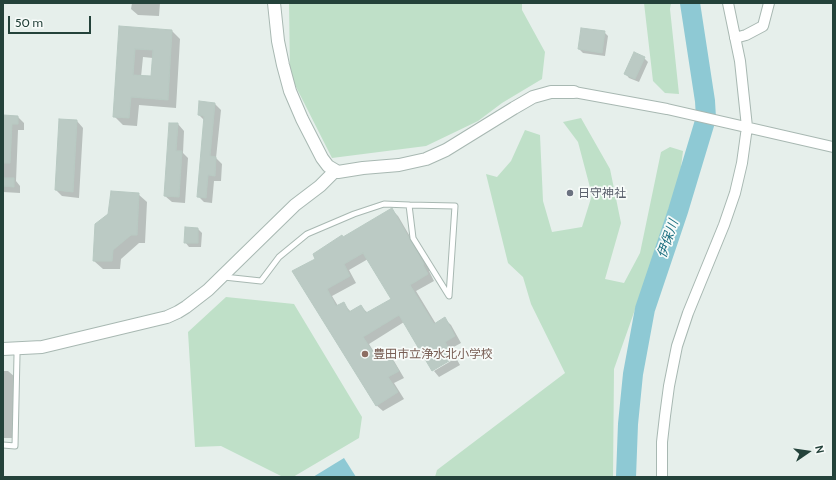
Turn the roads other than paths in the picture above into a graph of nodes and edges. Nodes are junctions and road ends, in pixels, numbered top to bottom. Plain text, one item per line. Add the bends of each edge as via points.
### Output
1 (274, 3) edge
2 (728, 3) edge
3 (769, 3) edge
4 (735, 38) junction
5 (574, 92) joint
6 (742, 126) junction
7 (833, 147) edge
8 (335, 171) junction
9 (409, 205) junction
10 (221, 277) junction
11 (3, 350) edge
12 (16, 350) junction
13 (3, 445) edge
14 (662, 477) edge

1 - 8 street via 280,53 290,91 322,158
2 - 4 street
3 - 4 street via 763,26
4 - 6 street via 740,61
5 - 6 street
5 - 8 street via 551,92 533,98 446,150 426,159 399,165
6 - 7 street
6 - 14 street via 742,163 735,193 688,313 678,346 665,416
8 - 10 street via 295,205
9 - 9 lane via 456,206 449,296 413,238
9 - 10 lane via 384,204 307,234 279,257 260,281
10 - 12 street via 186,307 167,317 42,347
11 - 12 street
12 - 13 lane via 18,355 15,446

